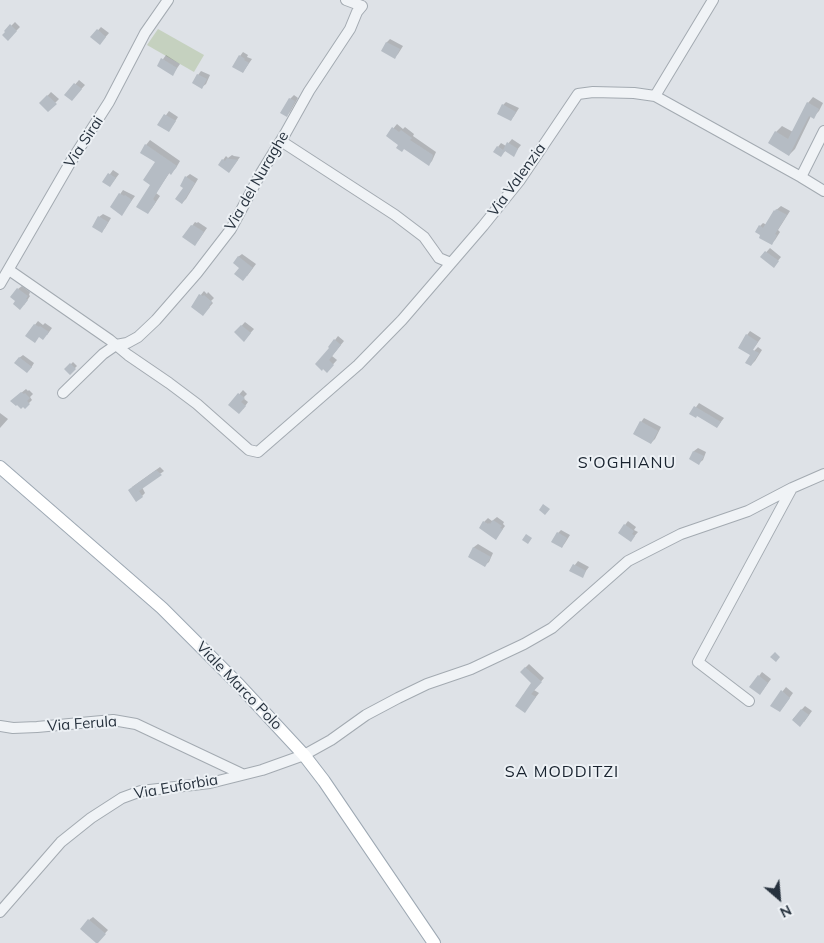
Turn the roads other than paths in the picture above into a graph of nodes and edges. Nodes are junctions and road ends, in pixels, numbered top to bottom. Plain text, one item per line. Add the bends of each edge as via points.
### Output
1 (168, 0) edge
2 (346, 0) edge
3 (713, 0) edge
4 (655, 96) junction
5 (824, 132) edge
6 (281, 140) junction
7 (801, 177) junction
8 (824, 191) edge
9 (451, 263) junction
10 (8, 270) junction
11 (0, 284) edge
12 (116, 345) junction
13 (63, 393) dead end
14 (0, 467) edge
15 (824, 474) edge
16 (792, 488) junction
17 (749, 701) dead end
18 (0, 726) edge
19 (304, 755) junction
20 (242, 774) junction
21 (0, 912) edge
22 (434, 943) edge

1 - 10 street, Via Sirai via 145,33 110,102 70,163
2 - 6 street, Via del Nuraghe via 362,6
3 - 4 street
4 - 7 street, Via Valenzia
4 - 9 street, Via Valenzia via 578,94 520,180
5 - 7 street
6 - 9 street via 395,215 424,237 439,258
6 - 12 street, Via del Nuraghe via 231,229 198,273 138,337
7 - 8 street, Via Valenzia
9 - 12 street, Via Valenzia via 358,365 258,452 249,450 197,404
10 - 11 street, Via Sirai
10 - 12 street
12 - 13 street, Via del Nuraghe
14 - 19 main road, Viale Marco Polo via 169,615
15 - 16 street, Via Euforbia
16 - 17 street via 698,662
16 - 19 street, Via Euforbia via 748,511 681,534 628,561 552,628 471,669 398,698
18 - 20 street, Via Ferula via 37,727 113,720 136,724
19 - 20 street, Via Euforbia
19 - 22 main road, Viale Marco Polo
20 - 21 street, Via Euforbia via 210,782 141,791 122,798 61,842

